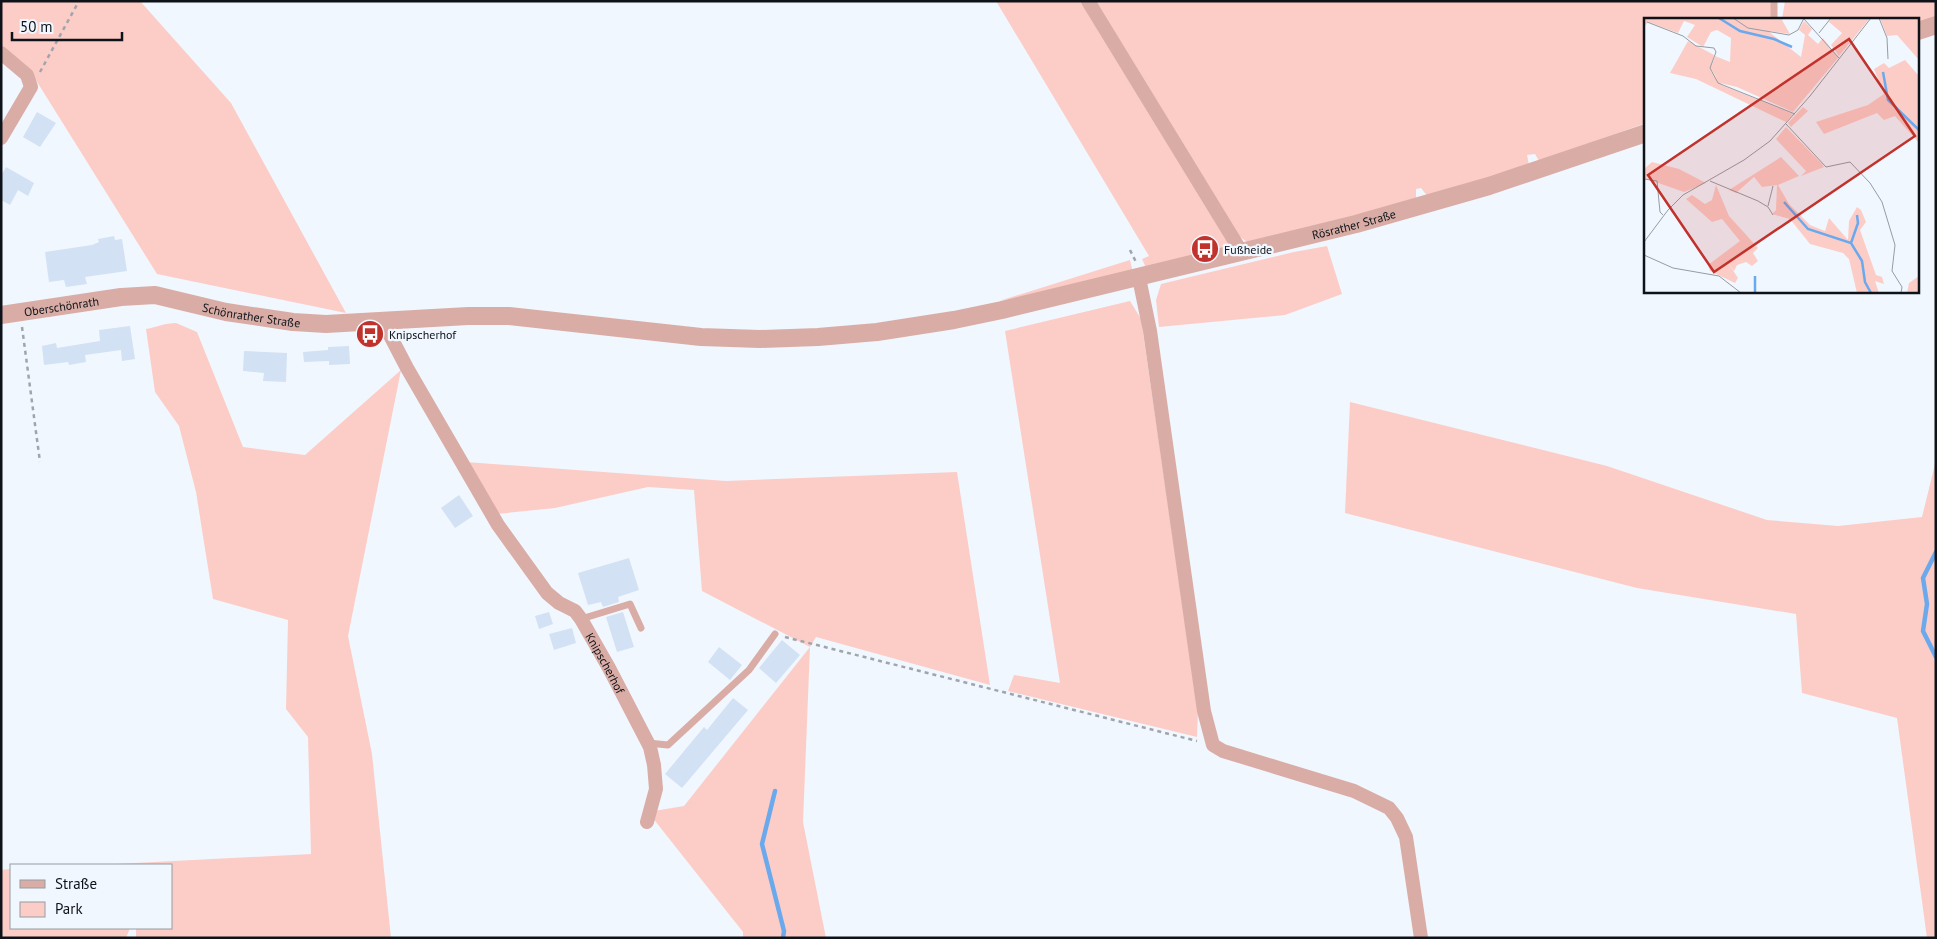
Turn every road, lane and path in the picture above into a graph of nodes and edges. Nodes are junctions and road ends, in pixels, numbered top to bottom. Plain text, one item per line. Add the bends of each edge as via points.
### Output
1 (79, 1) edge
2 (1088, 1) edge
3 (1774, 1) edge
4 (1774, 18) edge
5 (1936, 25) edge
6 (1920, 30) edge
7 (1, 53) edge
8 (30, 81) junction
9 (1644, 134) edge
10 (1, 138) edge
11 (1242, 253) junction
12 (1139, 278) junction
13 (121, 297) joint
14 (1057, 298) joint
15 (20, 313) junction
16 (1, 315) edge
17 (383, 322) junction
18 (40, 462) dead end
19 (581, 619) junction
20 (641, 628) dead end
21 (775, 634) joint
22 (648, 743) junction
23 (1213, 745) junction
24 (647, 822) dead end
25 (1421, 938) edge

1 - 8 path via 43,69
2 - 11 street
3 - 4 lane
5 - 6 street
7 - 8 street
8 - 10 street via 31,87
9 - 11 street, Rösrather Straße via 1424,206
11 - 12 street, Rösrather Straße
12 - 14 street, Rösrather Straße
12 - 23 street via 1150,331 1204,711
13 - 15 street, Oberschönrath
13 - 17 street, Schönrather Straße via 165,296 226,312 293,322
14 - 17 street, Schönrather Straße via 954,320 877,332 760,339 701,337 509,316
15 - 16 street, Oberschönrath
15 - 18 path
17 - 19 street, Knipscherhof via 498,525 547,593 575,611
19 - 20 lane via 630,604
19 - 22 street, Knipscherhof
21 - 22 lane via 749,670 668,745
21 - 23 path
22 - 24 street, Knipscherhof via 656,789
23 - 25 street via 1223,751 1354,791 1389,808 1406,837

